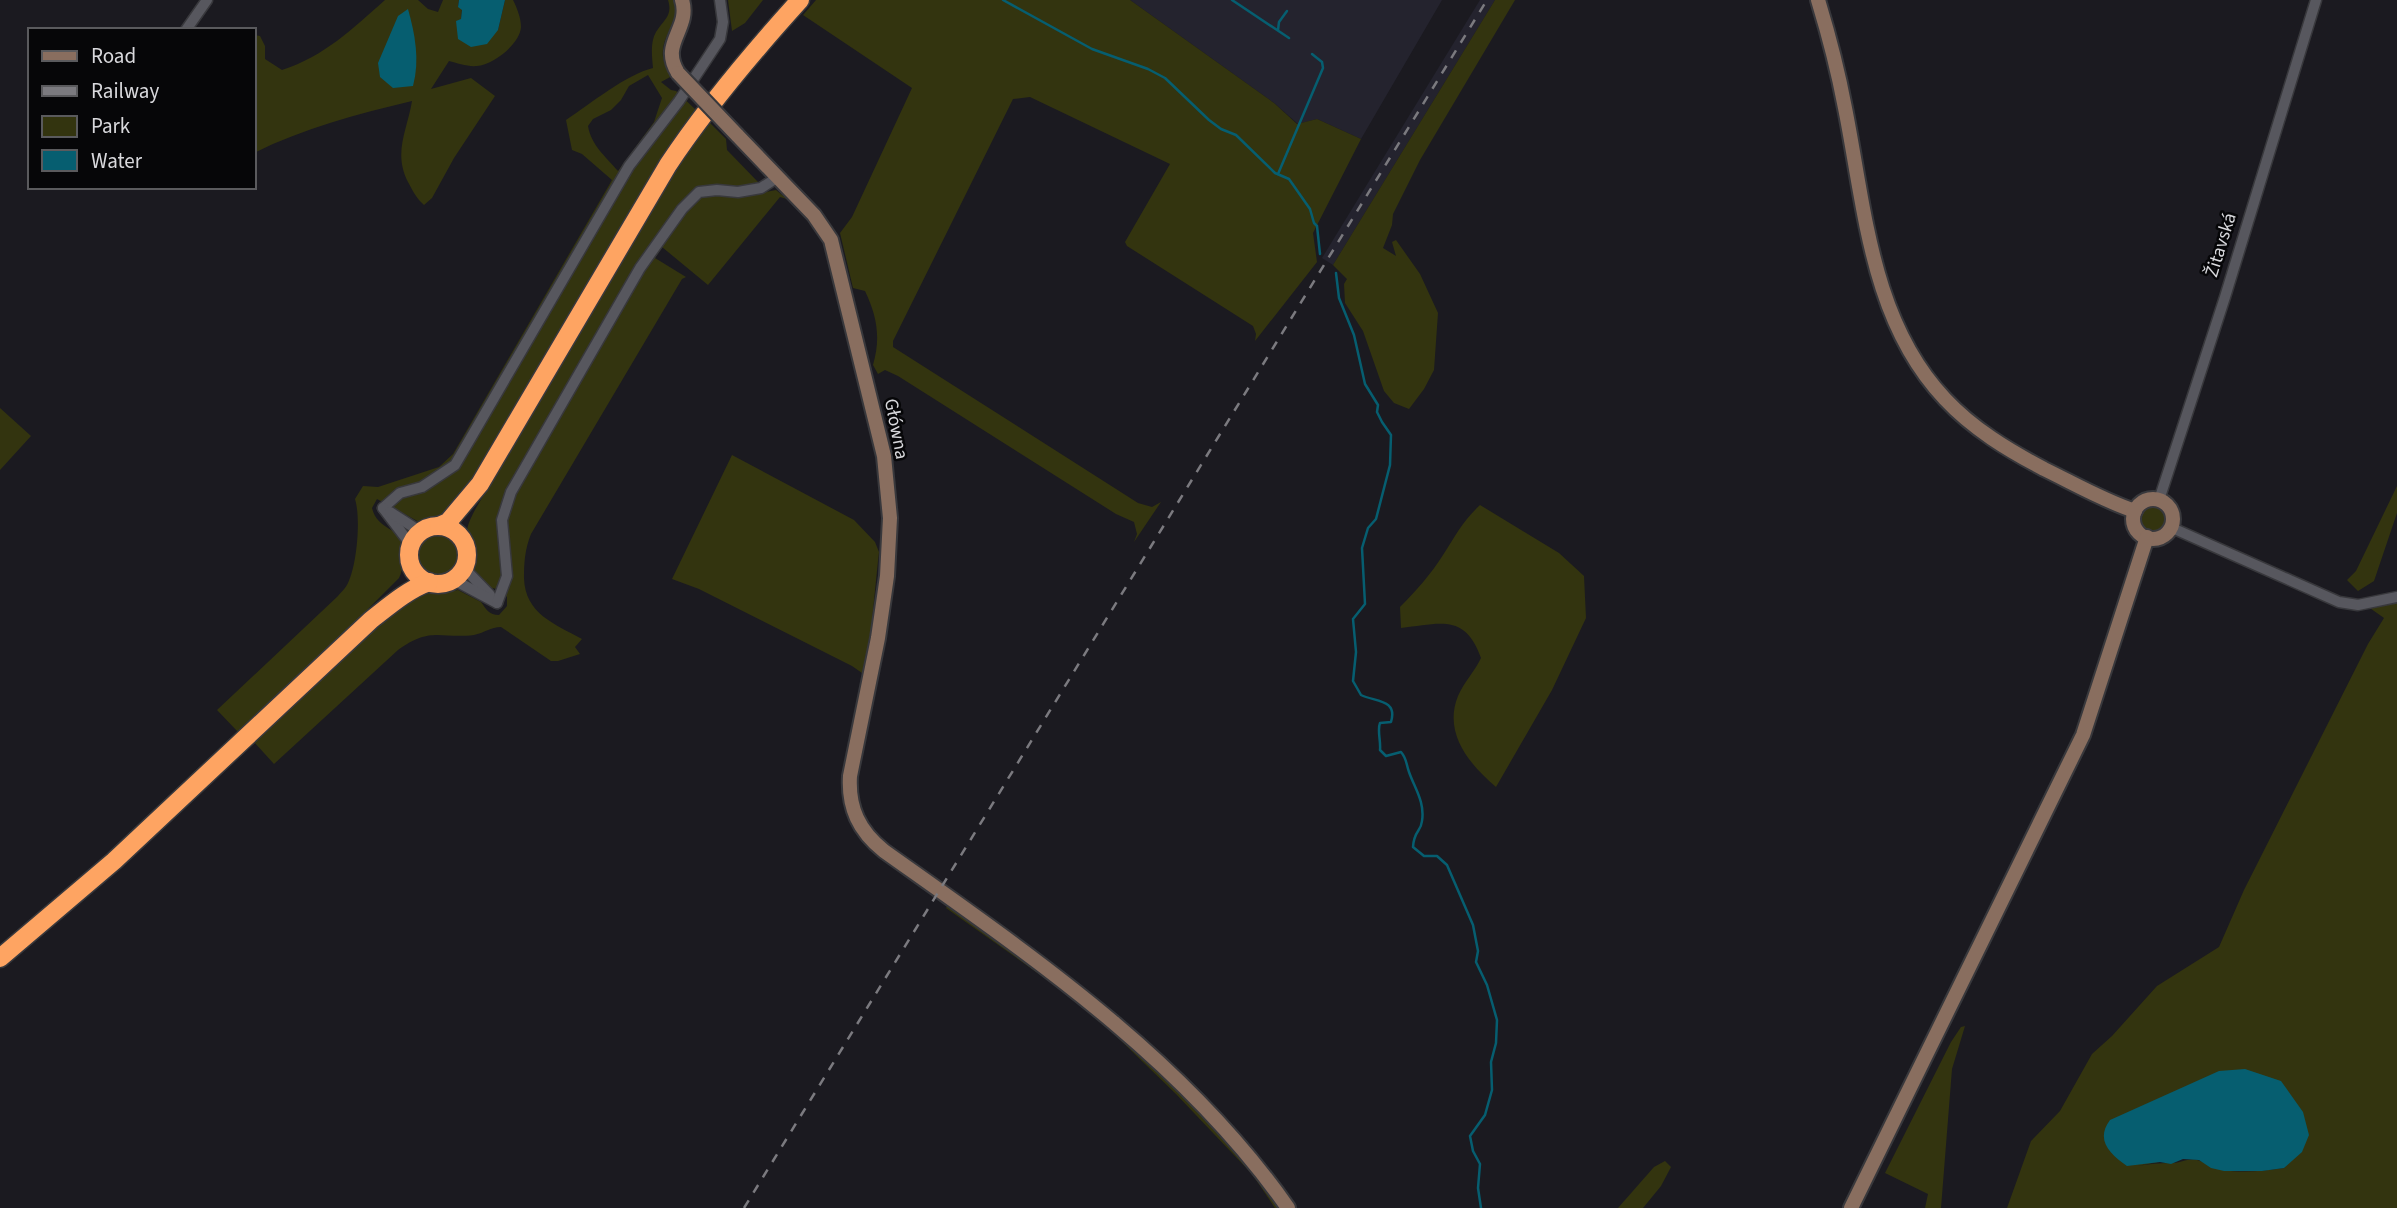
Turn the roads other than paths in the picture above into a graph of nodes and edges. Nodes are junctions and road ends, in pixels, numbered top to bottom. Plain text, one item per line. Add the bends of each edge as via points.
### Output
1 (206, 0) edge
2 (682, 0) edge
3 (720, 0) edge
4 (800, 0) edge
5 (1818, 0) edge
6 (2316, 0) edge
7 (187, 28) edge
8 (778, 177) junction
9 (480, 484) junction
10 (2159, 500) junction
11 (383, 508) junction
12 (2135, 510) junction
13 (439, 526) junction
14 (2170, 527) junction
15 (2147, 537) junction
16 (416, 538) junction
17 (465, 543) junction
18 (411, 564) junction
19 (459, 574) junction
20 (429, 582) junction
21 (2397, 597) edge
22 (498, 603) junction
23 (370, 620) junction
24 (0, 958) edge
25 (1288, 1208) edge
26 (1851, 1208) edge

1 - 7 street
2 - 8 main road, Główna, bridge via 684,15 671,48 671,62
3 - 11 street via 720,38 629,166 455,465 422,487 400,493
4 - 9 highway via 690,132
5 - 12 main road via 1845,108 1874,261 1885,298 1914,357 1943,397 1988,436 2013,453
6 - 10 street, Žitavská
8 - 22 street via 761,188 699,192 640,268 511,492 502,520 507,576
8 - 25 main road, Główna via 822,226 836,252 884,456 890,518 887,576 850,776 851,807 868,838 1069,986 1146,1051 1258,1166
9 - 13 highway via 448,522
9 - 17 highway via 464,531
10 - 12 main road via 2145,501
10 - 14 main road via 2171,511
11 - 16 street
11 - 16 street
12 - 15 main road via 2135,527
13 - 16 highway
13 - 17 highway via 454,530
14 - 15 main road via 2160,537
14 - 21 street via 2348,605
15 - 26 main road via 2083,735
16 - 18 highway
17 - 19 highway via 467,560
18 - 20 highway via 418,576
18 - 23 highway
19 - 20 highway via 445,584
19 - 22 street
19 - 22 street
20 - 23 highway
23 - 24 highway via 114,861

